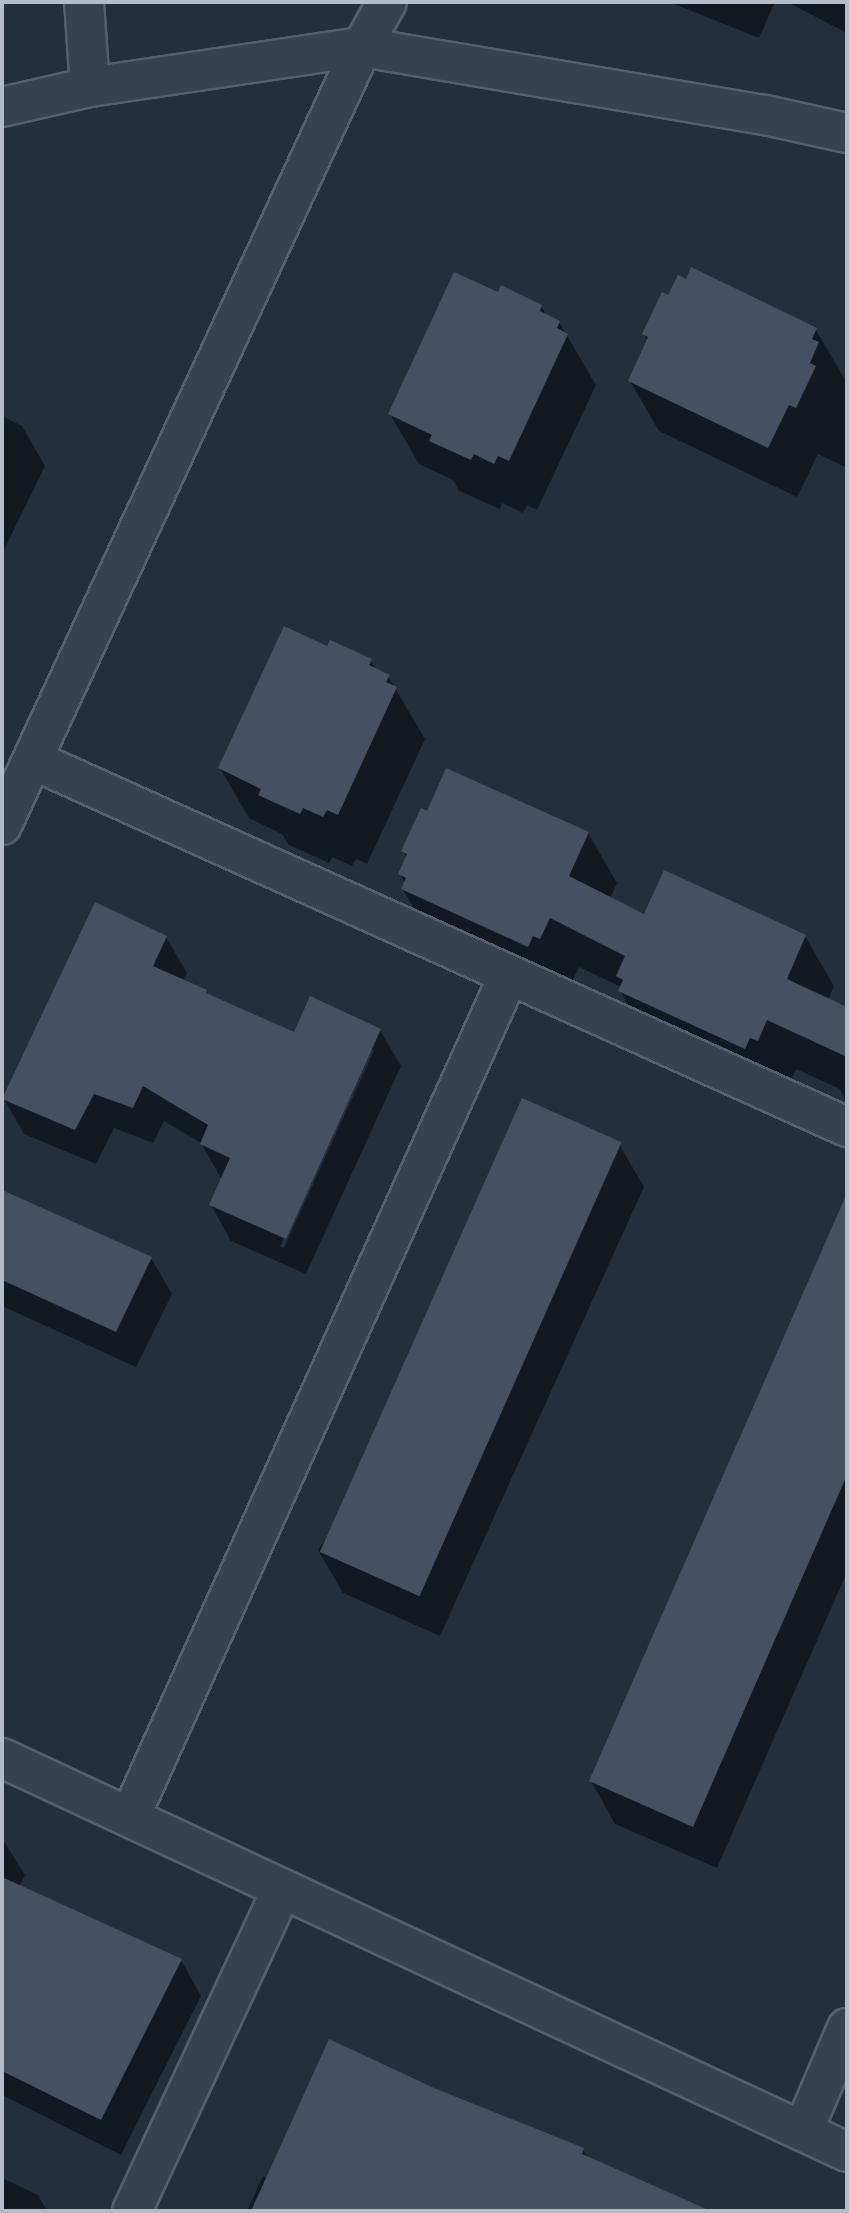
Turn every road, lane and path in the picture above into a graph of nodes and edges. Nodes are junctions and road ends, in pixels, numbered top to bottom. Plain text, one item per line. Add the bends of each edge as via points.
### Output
1 (84, 2) edge
2 (387, 2) edge
3 (362, 47) junction
4 (90, 87) junction
5 (2, 107) edge
6 (847, 133) edge
7 (33, 760) junction
8 (2, 825) edge
9 (509, 975) junction
10 (847, 1127) edge
11 (2, 1758) edge
12 (130, 1817) junction
13 (282, 1889) junction
14 (847, 2028) edge
15 (803, 2131) junction
16 (847, 2152) edge
17 (132, 2211) edge

1 - 4 street
2 - 3 street
3 - 4 street
3 - 6 street
3 - 7 street
4 - 5 street
7 - 8 street
7 - 9 street
9 - 10 street
9 - 12 street
11 - 12 street
12 - 13 street
13 - 15 street
13 - 17 street
14 - 15 street
15 - 16 street

